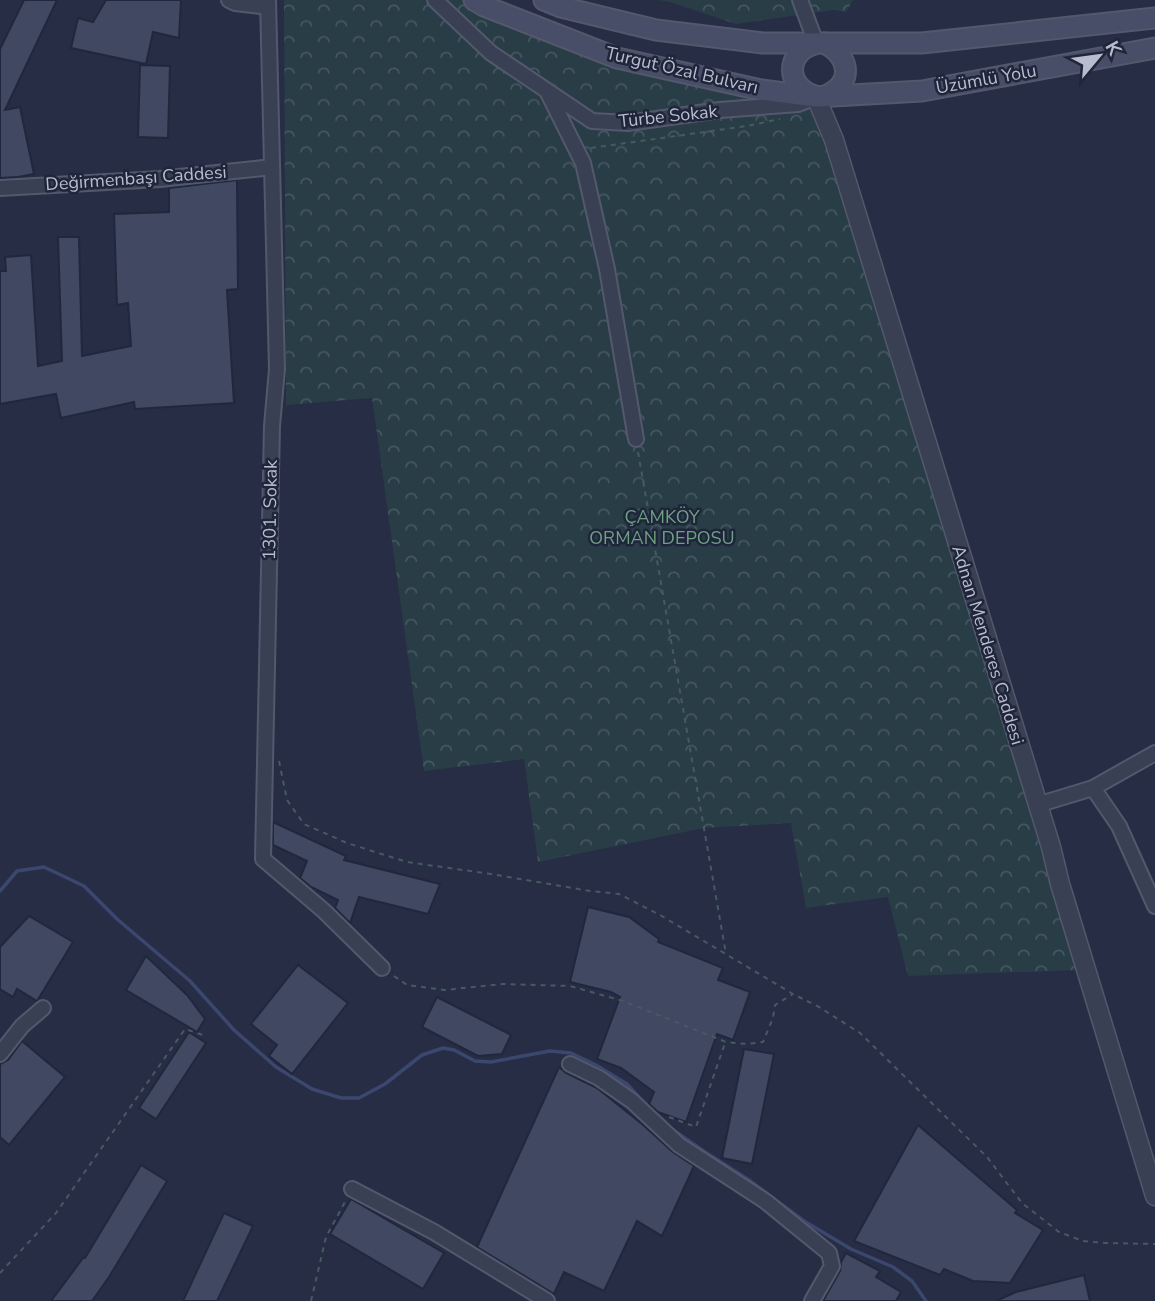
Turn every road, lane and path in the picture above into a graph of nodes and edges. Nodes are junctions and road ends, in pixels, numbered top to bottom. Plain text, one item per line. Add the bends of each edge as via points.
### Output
1 (229, 0) edge
2 (435, 0) edge
3 (474, 0) edge
4 (544, 0) edge
5 (800, 0) edge
6 (268, 3) edge
7 (1155, 18) edge
8 (820, 43) junction
9 (1155, 48) edge
10 (547, 92) junction
11 (820, 96) junction
12 (787, 118) dead end
13 (577, 150) junction
14 (272, 167) junction
15 (0, 188) edge
16 (636, 439) joint
17 (1155, 753) edge
18 (278, 756) dead end
19 (1093, 788) junction
20 (1037, 805) junction
21 (1155, 905) edge
22 (726, 955) junction
23 (382, 968) joint
24 (793, 994) junction
25 (43, 1008) dead end
26 (206, 1036) dead end
27 (726, 1042) junction
28 (0, 1054) edge
29 (570, 1064) dead end
30 (655, 1123) junction
31 (352, 1189) joint
32 (1155, 1196) edge
33 (1155, 1244) edge
34 (0, 1273) edge
35 (311, 1301) edge
36 (547, 1301) edge
37 (811, 1301) edge

1 - 6 street
2 - 10 street, Türbe Sokak via 491,53
3 - 11 main road, Turgut Özal Bulvarı via 617,58 761,90
4 - 8 main road via 656,30 763,43
5 - 8 street
6 - 14 street, 1301. Sokak
7 - 8 main road via 922,43
8 - 11 main road via 839,52 845,69 840,86
8 - 11 main road via 796,57 792,73 799,88
9 - 11 main road, Üzümlü Yolu via 922,91
10 - 11 street, Türbe Sokak via 593,121 628,123 798,104
10 - 13 street
11 - 20 street, Adnan Menderes Caddesi
12 - 13 path
13 - 16 street via 607,269
14 - 15 street, Değirmenbaşı Caddesi
14 - 23 street, 1301. Sokak via 277,369 263,859
16 - 22 path
17 - 19 street
18 - 22 path via 287,800 304,824 407,862 619,894
19 - 20 street
19 - 21 street via 1119,826
20 - 32 street, Adnan Menderes Caddesi
22 - 24 path
23 - 27 path via 407,985 444,989 502,984 570,986 623,1001
24 - 27 path via 775,1005 764,1042
24 - 33 path via 860,1033 987,1157 1022,1203 1059,1232 1083,1241
25 - 28 street
26 - 34 path via 185,1029 56,1213
27 - 30 path via 695,1127 661,1114
29 - 30 street via 599,1078
30 - 37 street via 679,1145 765,1201 829,1254 832,1266
31 - 35 path via 326,1237
31 - 36 street via 434,1232

